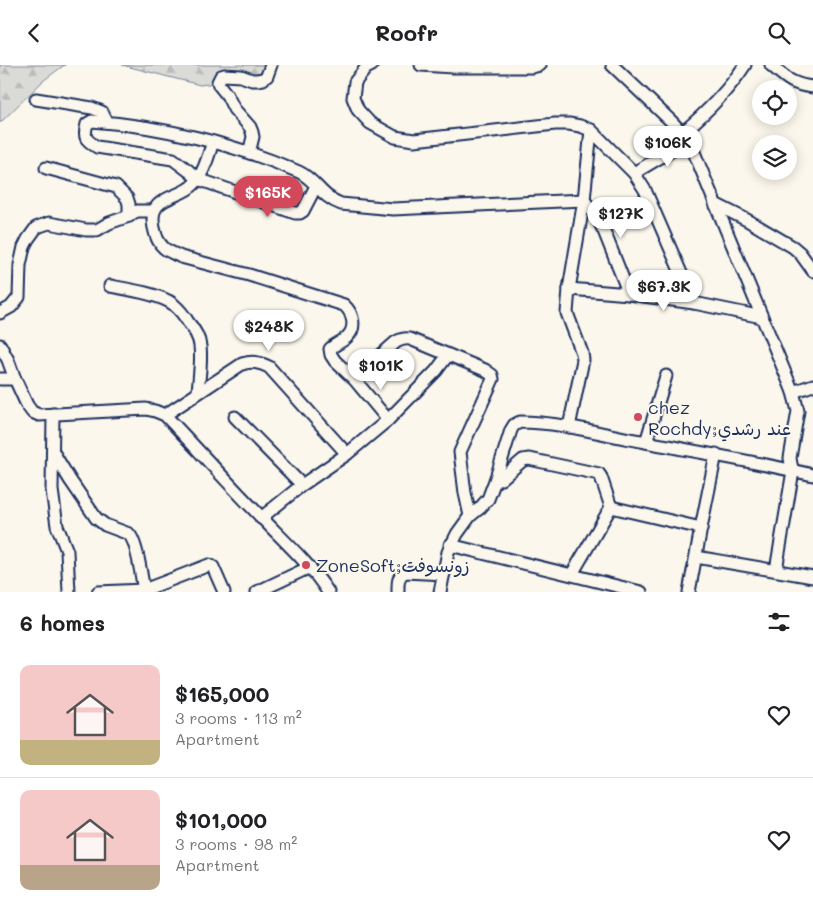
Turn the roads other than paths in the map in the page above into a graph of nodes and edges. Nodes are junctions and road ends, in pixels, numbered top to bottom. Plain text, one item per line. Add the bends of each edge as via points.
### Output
1 (271, 65) edge
2 (372, 65) edge
3 (422, 65) edge
4 (540, 65) edge
5 (612, 65) edge
6 (745, 65) edge
7 (771, 65) edge
8 (813, 87) edge
9 (36, 99) dead end
10 (107, 122) junction
11 (591, 130) junction
12 (685, 137) junction
13 (213, 142) junction
14 (249, 153) junction
15 (46, 168) dead end
16 (634, 173) junction
17 (198, 179) junction
18 (316, 186) junction
19 (584, 200) junction
20 (715, 204) junction
21 (129, 216) junction
22 (154, 216) junction
23 (813, 271) edge
24 (110, 286) dead end
25 (569, 289) junction
26 (629, 294) junction
27 (694, 303) junction
28 (0, 313) edge
29 (762, 317) junction
30 (0, 345) edge
31 (448, 355) junction
32 (666, 376) dead end
33 (0, 379) edge
34 (15, 379) junction
35 (354, 379) junction
36 (813, 385) edge
37 (198, 392) junction
38 (793, 392) junction
39 (53, 414) junction
40 (165, 415) junction
41 (235, 417) dead end
42 (388, 420) junction
43 (569, 427) junction
44 (646, 442) junction
45 (52, 451) junction
46 (348, 454) junction
47 (716, 455) junction
48 (793, 471) junction
49 (813, 475) edge
50 (496, 478) junction
51 (302, 485) junction
52 (611, 507) junction
53 (470, 516) junction
54 (261, 518) junction
55 (700, 528) junction
56 (450, 545) junction
57 (696, 557) junction
58 (310, 567) junction
59 (776, 570) junction
60 (444, 574) junction
61 (572, 574) junction
62 (813, 577) edge
63 (144, 591) edge
64 (69, 592) edge
65 (98, 592) edge
66 (223, 592) edge
67 (257, 592) edge
68 (328, 592) edge
69 (398, 592) edge
70 (440, 592) edge
71 (641, 592) edge
72 (689, 592) edge

1 - 14 street via 263,79 224,75 218,82 234,109 250,127 253,137
2 - 11 street via 355,82 353,98 358,110 370,123 395,137 414,140 562,124
3 - 4 street
5 - 12 street
6 - 12 street via 737,79
7 - 8 street via 798,85
9 - 10 street via 92,108 102,112
10 - 13 street
10 - 17 street via 88,123 84,134 89,142 97,147 173,159
11 - 16 street
11 - 19 street
12 - 16 street
12 - 20 street
13 - 14 street
13 - 17 street
14 - 18 street via 298,172
15 - 21 street via 116,187 127,198
16 - 27 street via 645,190
17 - 18 street via 297,213 304,211
17 - 22 street via 186,191 158,205
18 - 19 street via 340,204 393,209
19 - 25 street
19 - 26 street via 604,231
20 - 23 street via 793,247
20 - 29 street
21 - 22 street via 137,211
21 - 28 street via 97,230 49,223 36,228 21,257 19,297
22 - 35 street via 159,241 171,253 344,305 353,316 352,327 347,337 333,345 330,352
24 - 37 street via 159,297 172,303 185,317 199,340
25 - 26 street
25 - 43 street via 567,313 583,359
26 - 27 street
27 - 29 street
29 - 38 street
30 - 34 street
31 - 35 street via 410,339 400,339
31 - 42 street
31 - 53 street via 485,370 493,379 460,452
32 - 44 street
33 - 34 street
34 - 39 street via 32,412
35 - 42 street
36 - 38 street
37 - 40 street
37 - 46 street via 242,363 263,364
38 - 48 street via 798,411 790,458
39 - 40 street via 146,409
39 - 45 street
40 - 54 street
41 - 51 street
42 - 46 street
43 - 44 street
43 - 50 street via 527,422 514,425
44 - 47 street
45 - 63 street via 96,518 132,537
45 - 64 street via 52,490 56,520 67,551
46 - 51 street
47 - 48 street
47 - 55 street
48 - 49 street
48 - 59 street
50 - 52 street via 501,479 523,460 529,459 598,474
50 - 53 street via 488,499
51 - 54 street
52 - 55 street
52 - 61 street
53 - 56 street
54 - 58 street
55 - 57 street
56 - 60 street
56 - 61 street
57 - 59 street
57 - 72 street
58 - 67 street
58 - 68 street
59 - 62 street
60 - 69 street via 405,572 399,577
60 - 70 street
61 - 71 street
63 - 65 street
63 - 66 street via 209,565 213,567

